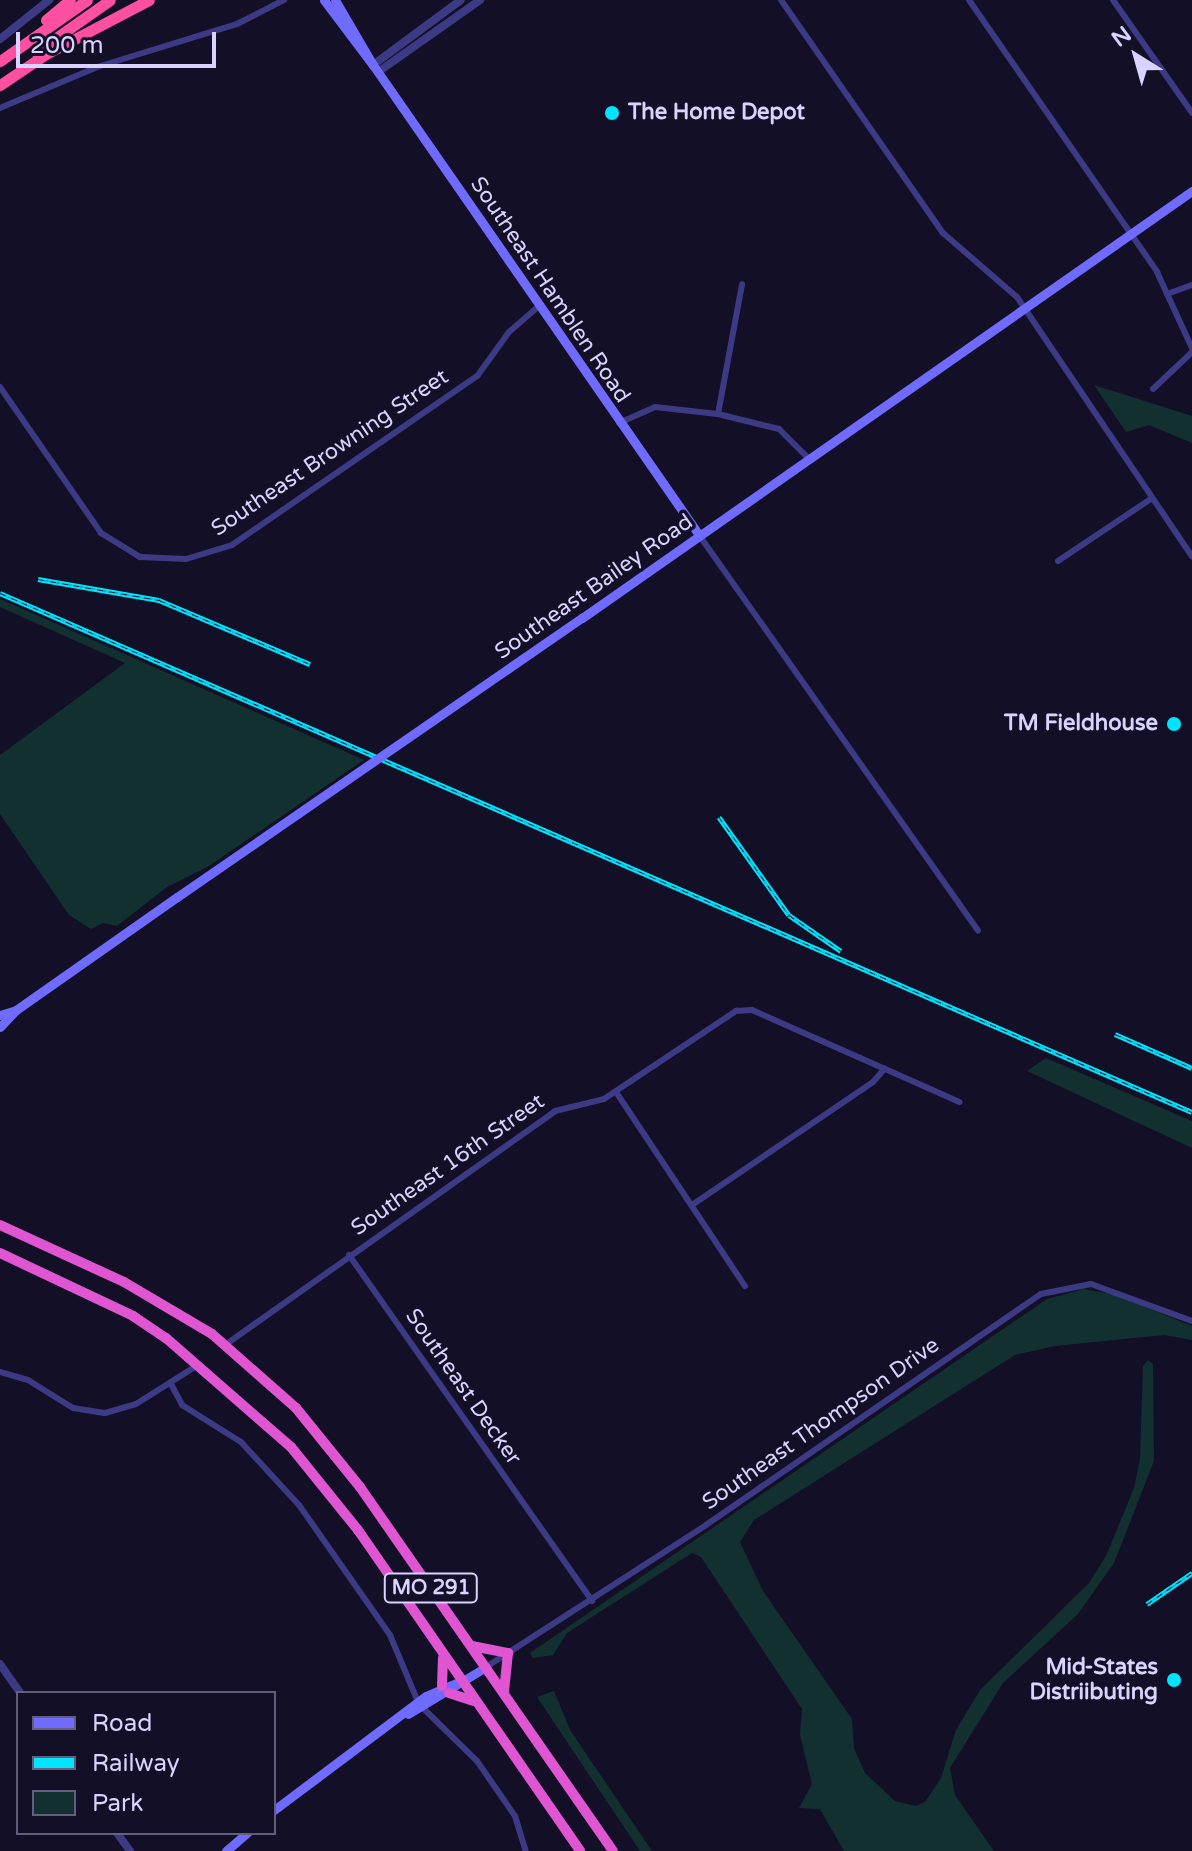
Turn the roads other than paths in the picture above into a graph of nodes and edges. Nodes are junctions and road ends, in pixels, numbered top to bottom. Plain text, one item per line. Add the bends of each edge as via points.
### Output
1 (49, 0) edge
2 (70, 0) edge
3 (87, 0) edge
4 (110, 0) edge
5 (149, 0) edge
6 (284, 0) edge
7 (324, 0) edge
8 (335, 0) edge
9 (461, 0) edge
10 (480, 0) edge
11 (781, 0) edge
12 (969, 0) edge
13 (1113, 0) edge
14 (0, 39) edge
15 (0, 55) edge
16 (0, 61) edge
17 (375, 68) junction
18 (0, 78) edge
19 (0, 85) edge
20 (0, 108) edge
21 (1192, 113) edge
22 (1192, 191) edge
23 (1131, 234) junction
24 (742, 284) dead end
25 (1192, 285) edge
26 (1167, 294) junction
27 (538, 307) junction
28 (1025, 308) junction
29 (1192, 350) edge
30 (0, 387) edge
31 (1153, 389) dead end
32 (718, 414) junction
33 (619, 423) junction
34 (808, 458) junction
35 (1152, 498) junction
36 (699, 535) junction
37 (1192, 556) edge
38 (1058, 561) dead end
39 (978, 930) dead end
40 (16, 1010) junction
41 (0, 1015) edge
42 (0, 1027) edge
43 (885, 1068) junction
44 (616, 1092) junction
45 (960, 1102) dead end
46 (692, 1205) junction
47 (0, 1225) edge
48 (0, 1253) edge
49 (349, 1255) junction
50 (745, 1286) dead end
51 (1192, 1321) edge
52 (225, 1345) junction
53 (200, 1363) junction
54 (0, 1372) edge
55 (171, 1384) junction
56 (592, 1601) junction
57 (471, 1646) junction
58 (442, 1652) junction
59 (508, 1653) junction
60 (0, 1664) edge
61 (486, 1667) junction
62 (462, 1681) junction
63 (445, 1690) junction
64 (19, 1691) edge
65 (504, 1693) junction
66 (478, 1704) junction
67 (421, 1706) junction
68 (276, 1809) edge
69 (245, 1835) edge
70 (226, 1851) edge
71 (526, 1851) edge
72 (580, 1851) edge
73 (613, 1851) edge

1 - 14 street
2 - 15 highway
3 - 16 highway
4 - 18 highway
5 - 19 highway via 46,54
6 - 20 street via 237,24 87,70
7 - 17 main road, Southeast Hamblen Road
8 - 17 main road, Southeast Hamblen Road
9 - 17 street
10 - 17 street
11 - 28 street via 943,233 1000,277
12 - 23 street
13 - 21 street
17 - 27 main road, Southeast Hamblen Road
22 - 23 main road, Southeast Bailey Road
23 - 26 street
23 - 28 main road, Southeast Bailey Road
24 - 32 street
25 - 26 street
26 - 29 street
27 - 30 street, Southeast Browning Street via 509,332 478,375 232,545 186,559 140,557 101,533
27 - 33 main road, Southeast Hamblen Road
28 - 34 main road, Southeast Bailey Road
28 - 35 street
29 - 31 street
32 - 33 street via 655,407
32 - 34 street via 779,429
33 - 36 main road, Southeast Hamblen Road
34 - 36 main road, Southeast Bailey Road
35 - 37 street
35 - 38 street
36 - 39 street
36 - 40 main road, Southeast Bailey Road, bridge
40 - 41 main road, Southeast Bailey Road
40 - 42 main road, Southeast Bailey Road
43 - 44 street, Southeast 16th Street via 742,1009
43 - 45 street
43 - 46 street via 873,1082
44 - 46 street
44 - 49 street, Southeast 16th Street via 596,1103 555,1111
46 - 50 street
47 - 52 highway, MO 291 via 124,1282
48 - 53 highway, MO 291 via 133,1316
49 - 52 street, Southeast 16th Street
49 - 56 street, Southeast Decker
51 - 56 street, Southeast Thompson Drive via 1091,1284 1041,1294
52 - 57 highway, MO 291 via 267,1379 327,1443
53 - 55 street
53 - 58 highway, MO 291 via 312,1471
54 - 55 street via 28,1380 73,1408 95,1413 126,1409
55 - 67 street via 182,1405 241,1442 299,1505 390,1635
56 - 59 street, Southeast Thompson Drive
57 - 59 highway
57 - 61 highway, MO 291
58 - 62 highway, MO 291
58 - 63 highway
59 - 61 street, Southeast Thompson Drive
59 - 65 highway
60 - 64 street
61 - 62 main road
61 - 65 highway, MO 291
62 - 63 main road
62 - 66 highway, MO 291
63 - 66 highway
63 - 67 main road
65 - 73 highway, MO 291
66 - 72 highway, MO 291
67 - 68 main road
67 - 71 street via 477,1761 515,1816
69 - 70 main road

